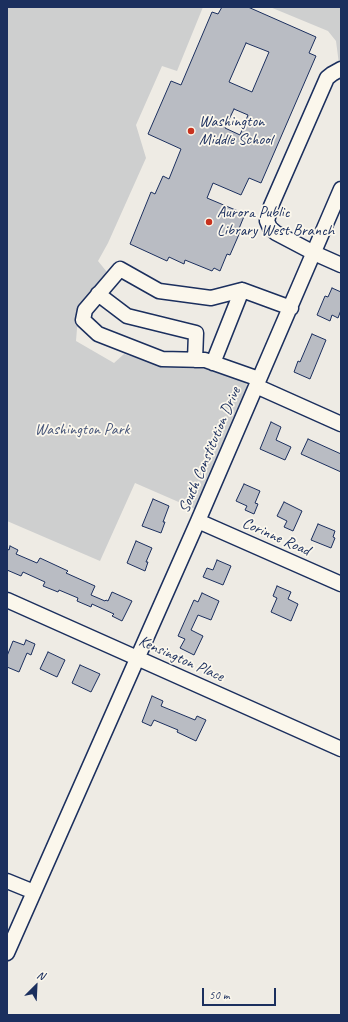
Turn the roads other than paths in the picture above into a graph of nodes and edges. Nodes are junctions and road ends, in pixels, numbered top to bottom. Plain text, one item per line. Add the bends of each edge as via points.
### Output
1 (341, 69) edge
2 (341, 189) edge
3 (314, 253) junction
4 (341, 265) edge
5 (242, 290) junction
6 (98, 294) junction
7 (290, 308) junction
8 (194, 360) junction
9 (213, 363) junction
10 (258, 383) junction
11 (341, 424) edge
12 (198, 521) junction
13 (341, 584) edge
14 (7, 600) edge
15 (137, 658) junction
16 (341, 749) edge
17 (7, 881) edge
18 (34, 892) junction
19 (7, 953) edge

1 - 3 street via 327,78 271,206 267,221 276,233
2 - 3 street, South Constitution Drive
3 - 4 street
3 - 7 street, South Constitution Drive
5 - 6 street via 211,298 159,291 120,270
5 - 7 street
5 - 9 street
6 - 8 street via 127,316 196,333
6 - 8 street via 85,310 83,320 98,334 162,359
7 - 10 street, South Constitution Drive
8 - 9 street
9 - 10 street
10 - 11 street
10 - 12 street, South Constitution Drive
12 - 13 street, Corinne Road
12 - 15 street, South Constitution Drive
14 - 15 street, Kensington Place
15 - 16 street, Kensington Place
15 - 18 street, South Constitution Drive
17 - 18 street
18 - 19 street, South Constitution Drive

